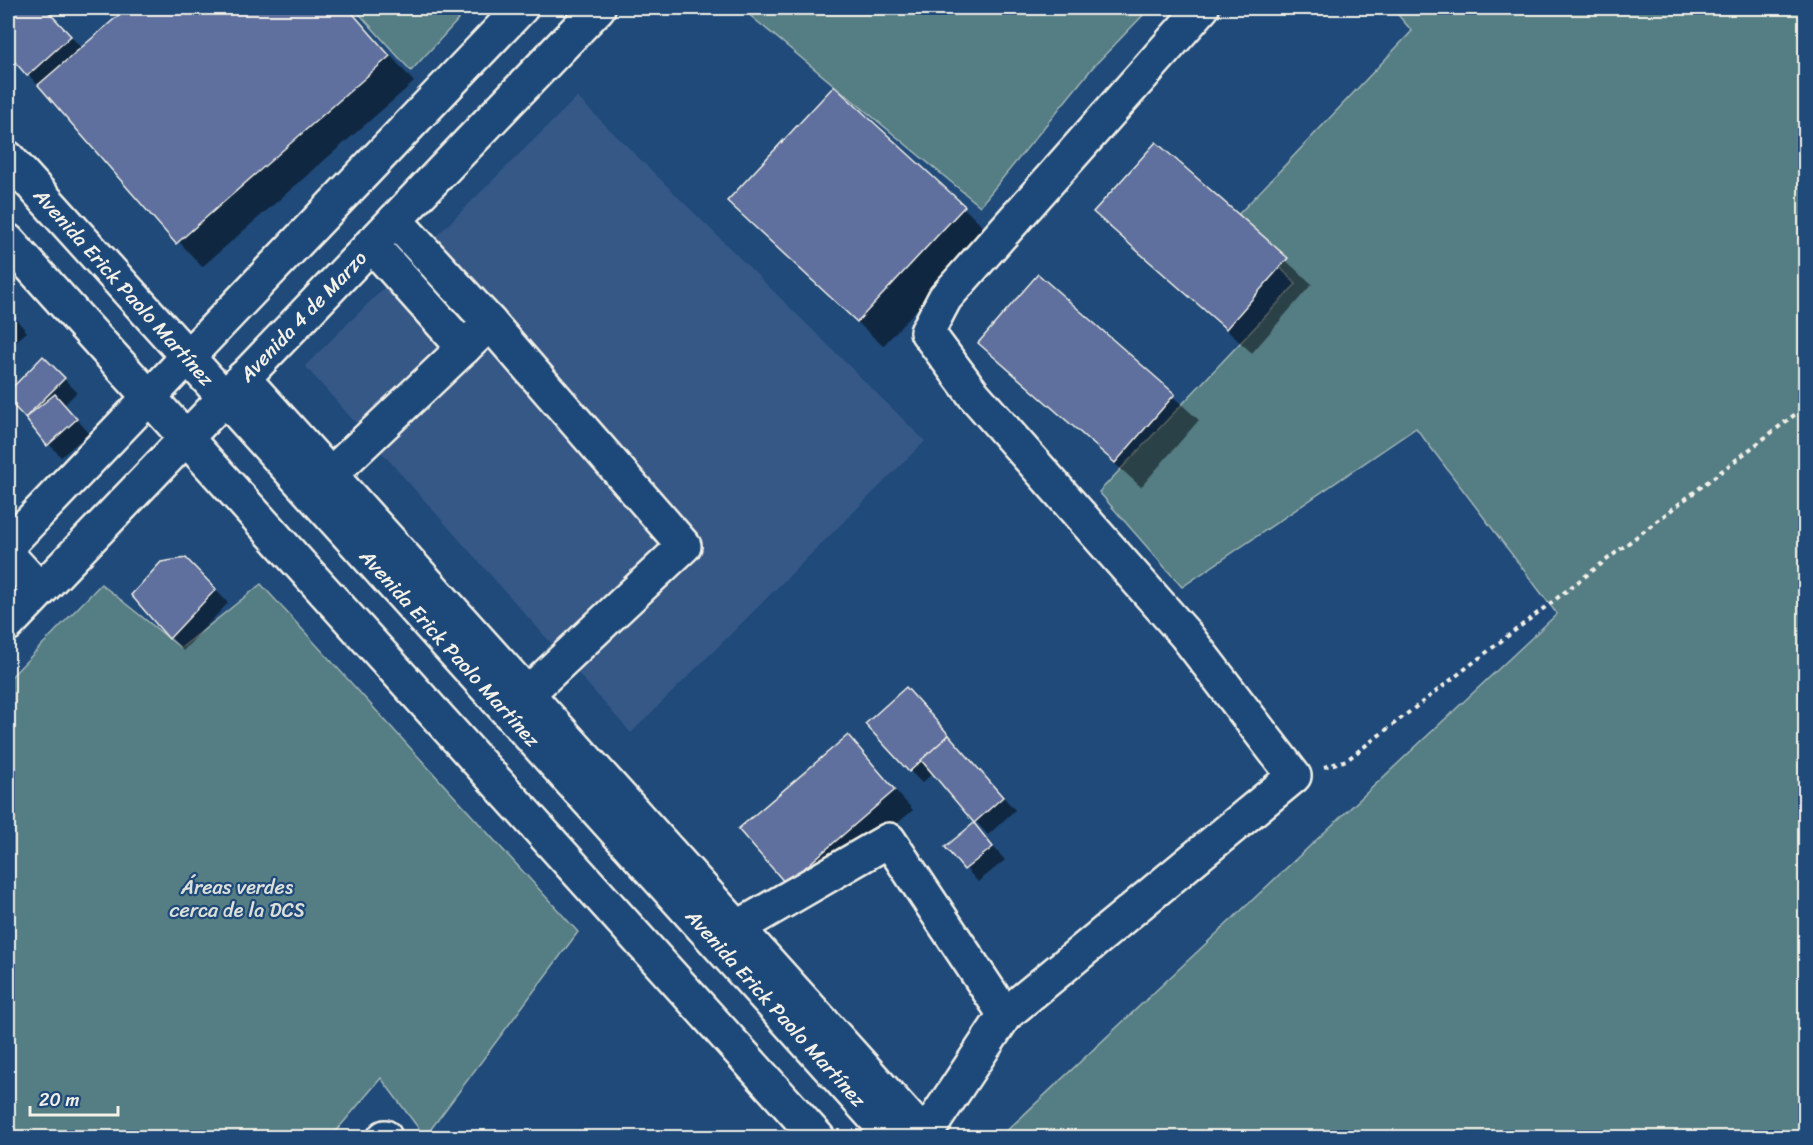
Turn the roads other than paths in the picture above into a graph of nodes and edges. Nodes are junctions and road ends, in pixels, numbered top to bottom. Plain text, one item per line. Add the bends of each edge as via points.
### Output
1 (521, 8) edge
2 (598, 8) edge
3 (1202, 8) edge
4 (8, 158) edge
5 (395, 220) junction
6 (8, 241) edge
7 (371, 244) junction
8 (490, 323) junction
9 (464, 348) junction
10 (187, 357) junction
11 (234, 388) junction
12 (149, 398) junction
13 (186, 438) junction
14 (330, 475) junction
15 (372, 541) junction
16 (8, 545) edge
17 (8, 555) edge
18 (40, 590) junction
19 (8, 624) edge
20 (527, 694) junction
21 (672, 855) junction
22 (639, 857) junction
23 (727, 936) junction
24 (1005, 1015) junction
25 (818, 1137) edge
26 (913, 1137) edge

1 - 10 street
2 - 5 street, Avenida 4 de Marzo
3 - 24 street via 945,298 927,332 974,395 1185,634 1294,776
4 - 10 street, Avenida Erick Paolo Martínez
5 - 7 street, Avenida 4 de Marzo
5 - 8 street
6 - 12 street
7 - 9 street
7 - 11 street, Avenida 4 de Marzo
8 - 9 street
8 - 20 street via 684,546
9 - 14 street
10 - 11 street, Avenida Erick Paolo Martínez
10 - 12 street
11 - 13 street, Avenida 4 de Marzo
11 - 14 street
11 - 15 street, Avenida Erick Paolo Martínez
12 - 13 street
12 - 16 street
13 - 18 street, Avenida 4 de Marzo
13 - 25 street
14 - 15 street
15 - 20 street
15 - 22 street, Avenida Erick Paolo Martínez
17 - 18 street
18 - 19 street, Avenida 4 de Marzo
20 - 21 street
21 - 22 street
21 - 23 street
22 - 23 street, Avenida Erick Paolo Martínez
23 - 24 street via 889,840
23 - 26 street, Avenida Erick Paolo Martínez
24 - 26 street

